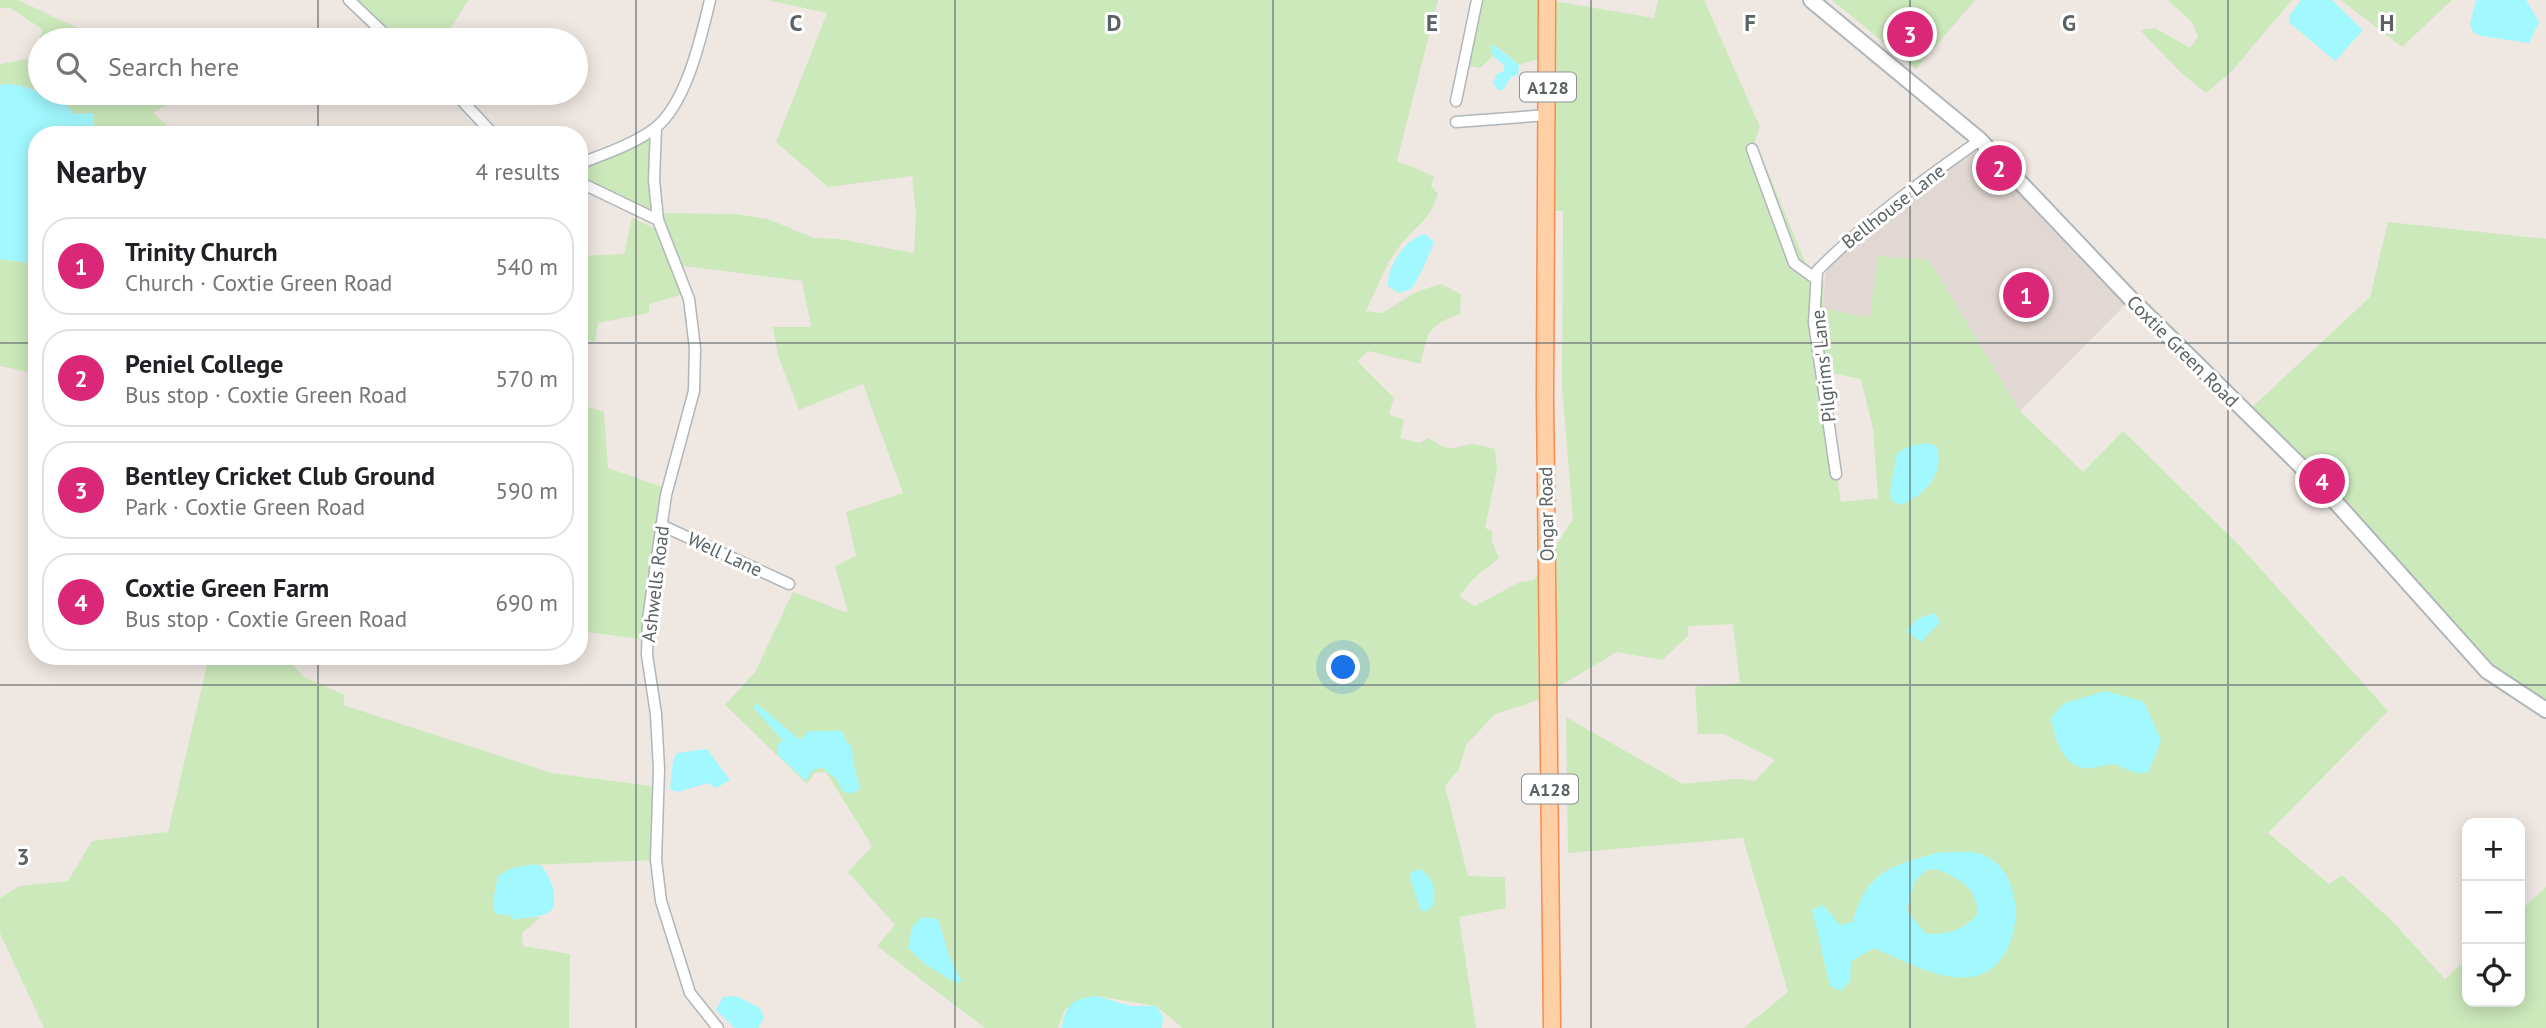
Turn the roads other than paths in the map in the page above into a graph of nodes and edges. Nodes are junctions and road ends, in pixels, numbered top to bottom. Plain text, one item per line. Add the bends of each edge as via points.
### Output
1 (349, 0) edge
2 (710, 0) edge
3 (1477, 0) edge
4 (1547, 0) edge
5 (1811, 0) edge
6 (378, 28) edge
7 (1456, 100) dead end
8 (466, 105) edge
9 (1548, 115) junction
10 (1457, 122) dead end
11 (486, 126) edge
12 (656, 128) junction
13 (1980, 140) junction
14 (1752, 149) dead end
15 (588, 160) edge
16 (588, 186) edge
17 (657, 220) junction
18 (1816, 279) junction
19 (1836, 474) dead end
20 (661, 525) junction
21 (789, 584) dead end
22 (2546, 710) edge
23 (718, 1028) edge
24 (1552, 1028) edge

1 - 6 street
2 - 12 street via 700,44 682,89
3 - 7 street
4 - 9 main road, Ongar Road / A128
5 - 13 street, Coxtie Green Road
8 - 11 street
9 - 10 street
9 - 24 main road, Ongar Road / A128 via 1545,397
12 - 15 street
12 - 17 street, Ashwells Road
13 - 18 street, Bellhouse Lane via 1845,242 1817,271
13 - 22 street, Coxtie Green Road via 2131,299 2323,488 2487,671
14 - 18 street via 1794,263
16 - 17 street
17 - 20 street, Ashwells Road via 690,299 695,348 694,391
18 - 19 street, Pilgrims' Lane via 1814,323
20 - 21 street, Well Lane
20 - 23 street, Ashwells Road via 647,656 659,769 656,860 661,901 690,993

